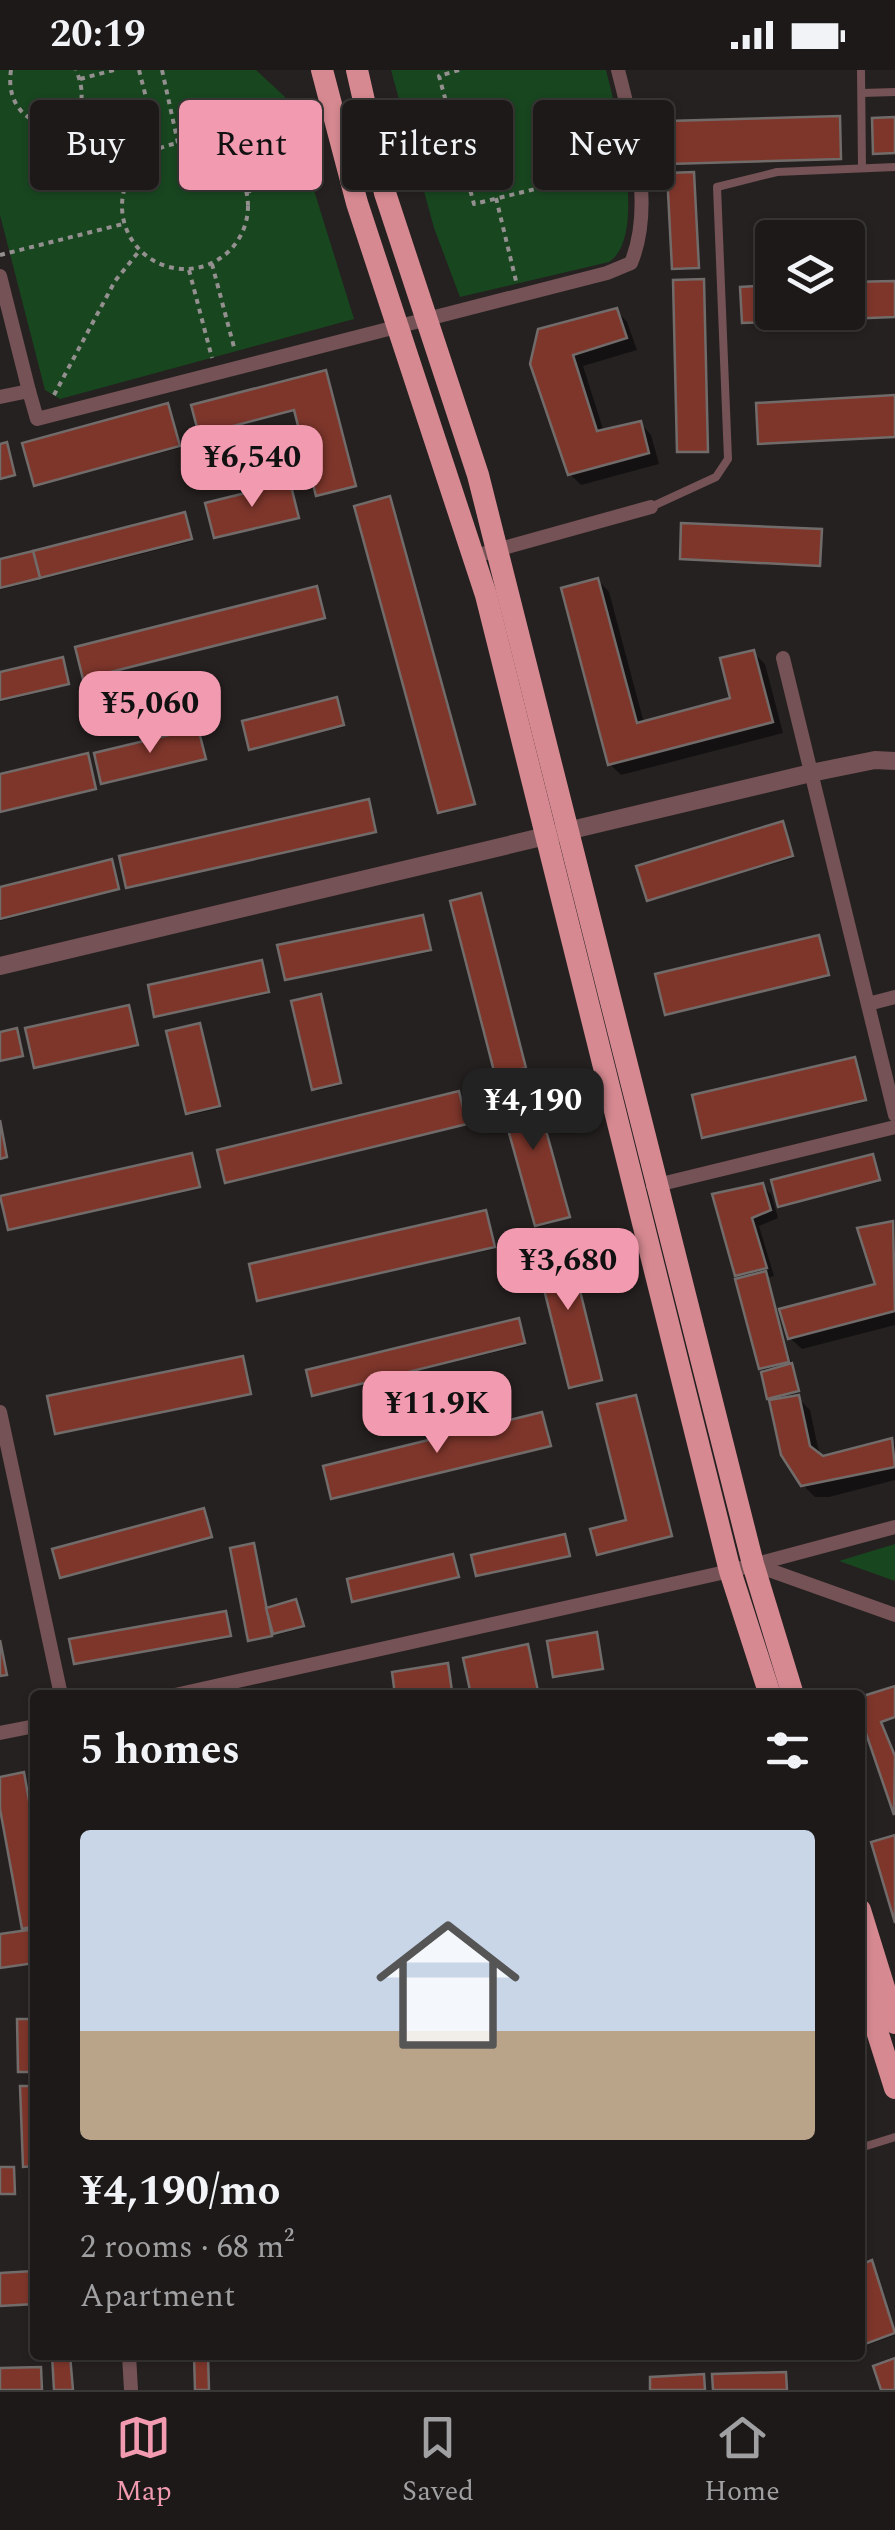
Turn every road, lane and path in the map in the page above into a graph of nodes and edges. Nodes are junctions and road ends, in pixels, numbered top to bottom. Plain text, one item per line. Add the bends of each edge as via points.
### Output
1 (11, 70) edge
2 (76, 70) edge
3 (114, 70) edge
4 (138, 70) edge
5 (162, 70) edge
6 (322, 70) edge
7 (357, 70) edge
8 (459, 70) edge
9 (618, 70) edge
10 (861, 70) edge
11 (79, 79) junction
12 (895, 92) edge
13 (862, 93) junction
14 (79, 100) edge
15 (146, 100) edge
16 (445, 100) edge
17 (30, 124) edge
18 (178, 144) junction
19 (159, 149) edge
20 (895, 167) edge
21 (862, 168) junction
22 (533, 189) edge
23 (125, 190) edge
24 (253, 190) edge
25 (470, 190) edge
26 (246, 192) junction
27 (496, 198) junction
28 (123, 224) junction
29 (140, 250) junction
30 (0, 256) edge
31 (212, 263) junction
32 (188, 269) junction
33 (0, 276) edge
34 (516, 283) dead end
35 (426, 318) junction
36 (398, 325) junction
37 (235, 351) dead end
38 (212, 358) dead end
39 (29, 391) junction
40 (54, 395) dead end
41 (0, 397) edge
42 (652, 507) joint
43 (486, 552) junction
44 (783, 658) dead end
45 (895, 761) edge
46 (811, 773) junction
47 (556, 835) junction
48 (0, 966) edge
49 (895, 997) edge
50 (868, 1004) junction
51 (895, 1115) edge
52 (895, 1127) edge
53 (646, 1188) junction
54 (0, 1412) edge
55 (895, 1527) edge
56 (742, 1568) junction
57 (895, 1616) edge
58 (60, 1690) edge
59 (196, 1690) edge
60 (769, 1690) edge
61 (792, 1690) edge
62 (30, 1727) edge
63 (0, 1733) edge
64 (865, 1937) edge
65 (865, 1988) edge
66 (881, 2025) edge
67 (895, 2088) edge
68 (895, 2138) edge
69 (865, 2147) edge
70 (129, 2360) edge
71 (131, 2390) edge

1 - 17 path via 7,98
2 - 11 path
3 - 11 path
4 - 15 path
5 - 18 path
6 - 36 highway via 356,203
7 - 35 highway via 385,193
8 - 16 path via 438,76
9 - 35 street via 637,148 639,244 630,263
10 - 13 lane
11 - 14 path
12 - 13 lane
13 - 21 lane
18 - 19 path
18 - 26 path via 212,148 230,161
20 - 21 lane
21 - 42 lane via 777,172 717,187 728,459 716,476
22 - 27 path
23 - 28 path
24 - 26 path
25 - 27 path via 474,204
26 - 31 path via 247,221 238,242
27 - 34 path
28 - 29 path
28 - 30 path
29 - 32 path via 164,266
29 - 40 path via 115,281
31 - 32 path
31 - 37 path
32 - 38 path
33 - 39 street
35 - 36 street
35 - 43 highway via 478,475
36 - 39 street via 36,420
36 - 43 highway
39 - 41 street
42 - 43 street
43 - 47 highway
44 - 46 street
45 - 46 street
46 - 47 street
46 - 50 street
47 - 48 street
47 - 53 highway
49 - 50 street
50 - 51 street
52 - 53 street
53 - 56 highway
54 - 58 street
55 - 56 street
56 - 57 street
56 - 59 street
56 - 60 highway
56 - 61 highway
62 - 63 street
64 - 66 highway
65 - 66 highway
66 - 67 highway
68 - 69 lane
70 - 71 street

